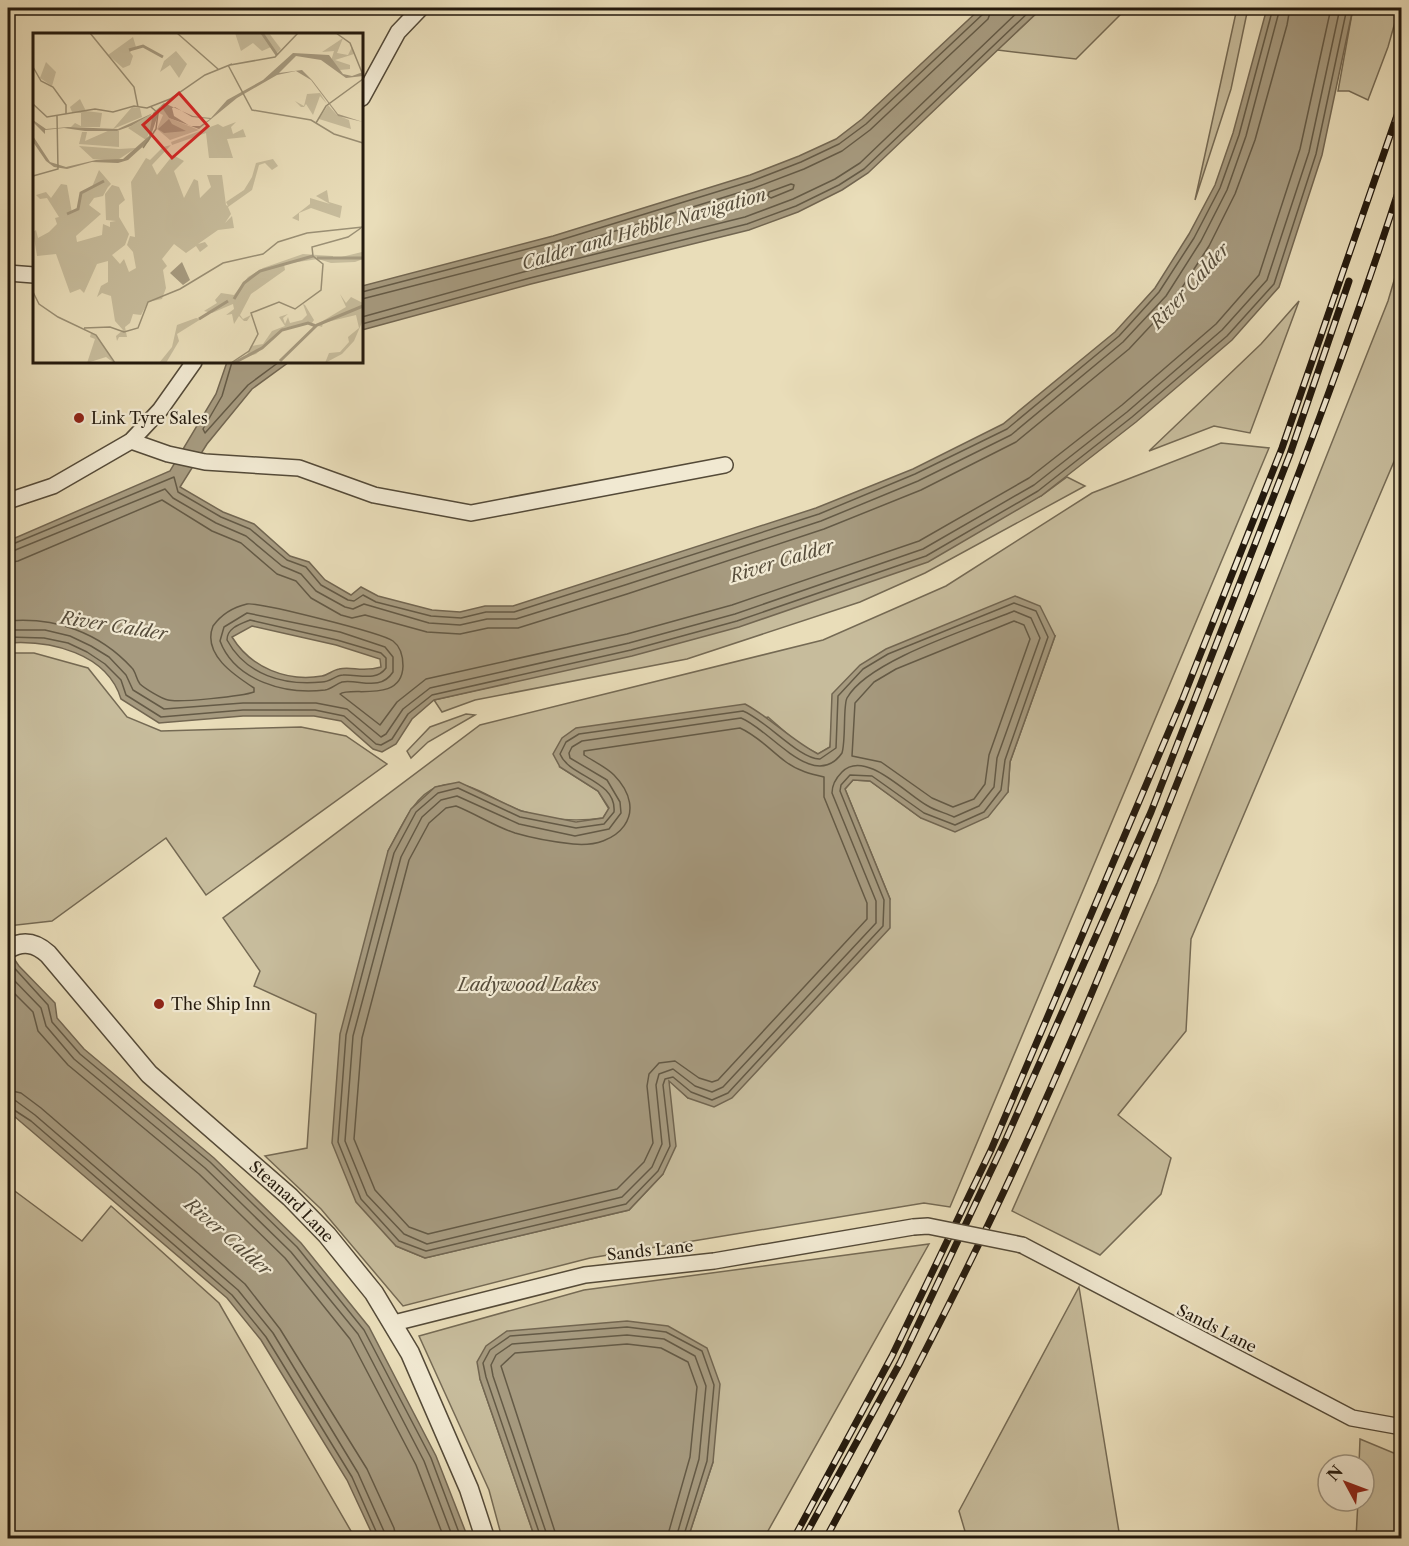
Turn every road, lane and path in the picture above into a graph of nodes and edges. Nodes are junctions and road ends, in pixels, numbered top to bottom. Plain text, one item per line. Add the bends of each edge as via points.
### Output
1 (421, 8) edge
2 (363, 96) edge
3 (8, 273) edge
4 (33, 275) edge
5 (193, 363) edge
6 (131, 441) junction
7 (725, 465) dead end
8 (8, 501) edge
9 (10, 947) edge
10 (394, 1323) junction
11 (1401, 1427) edge
12 (485, 1539) edge

1 - 2 street via 398,32
3 - 4 street
5 - 6 street via 160,410
6 - 7 street via 205,462 298,468 374,495 471,513
6 - 8 street via 53,486
9 - 10 street, Steanard Lane via 39,945 149,1074 290,1197 327,1235
10 - 11 street, Sands Lane, bridge via 585,1275 714,1261 928,1226 1022,1245 1352,1418
10 - 12 street, Steanard Lane via 469,1489

